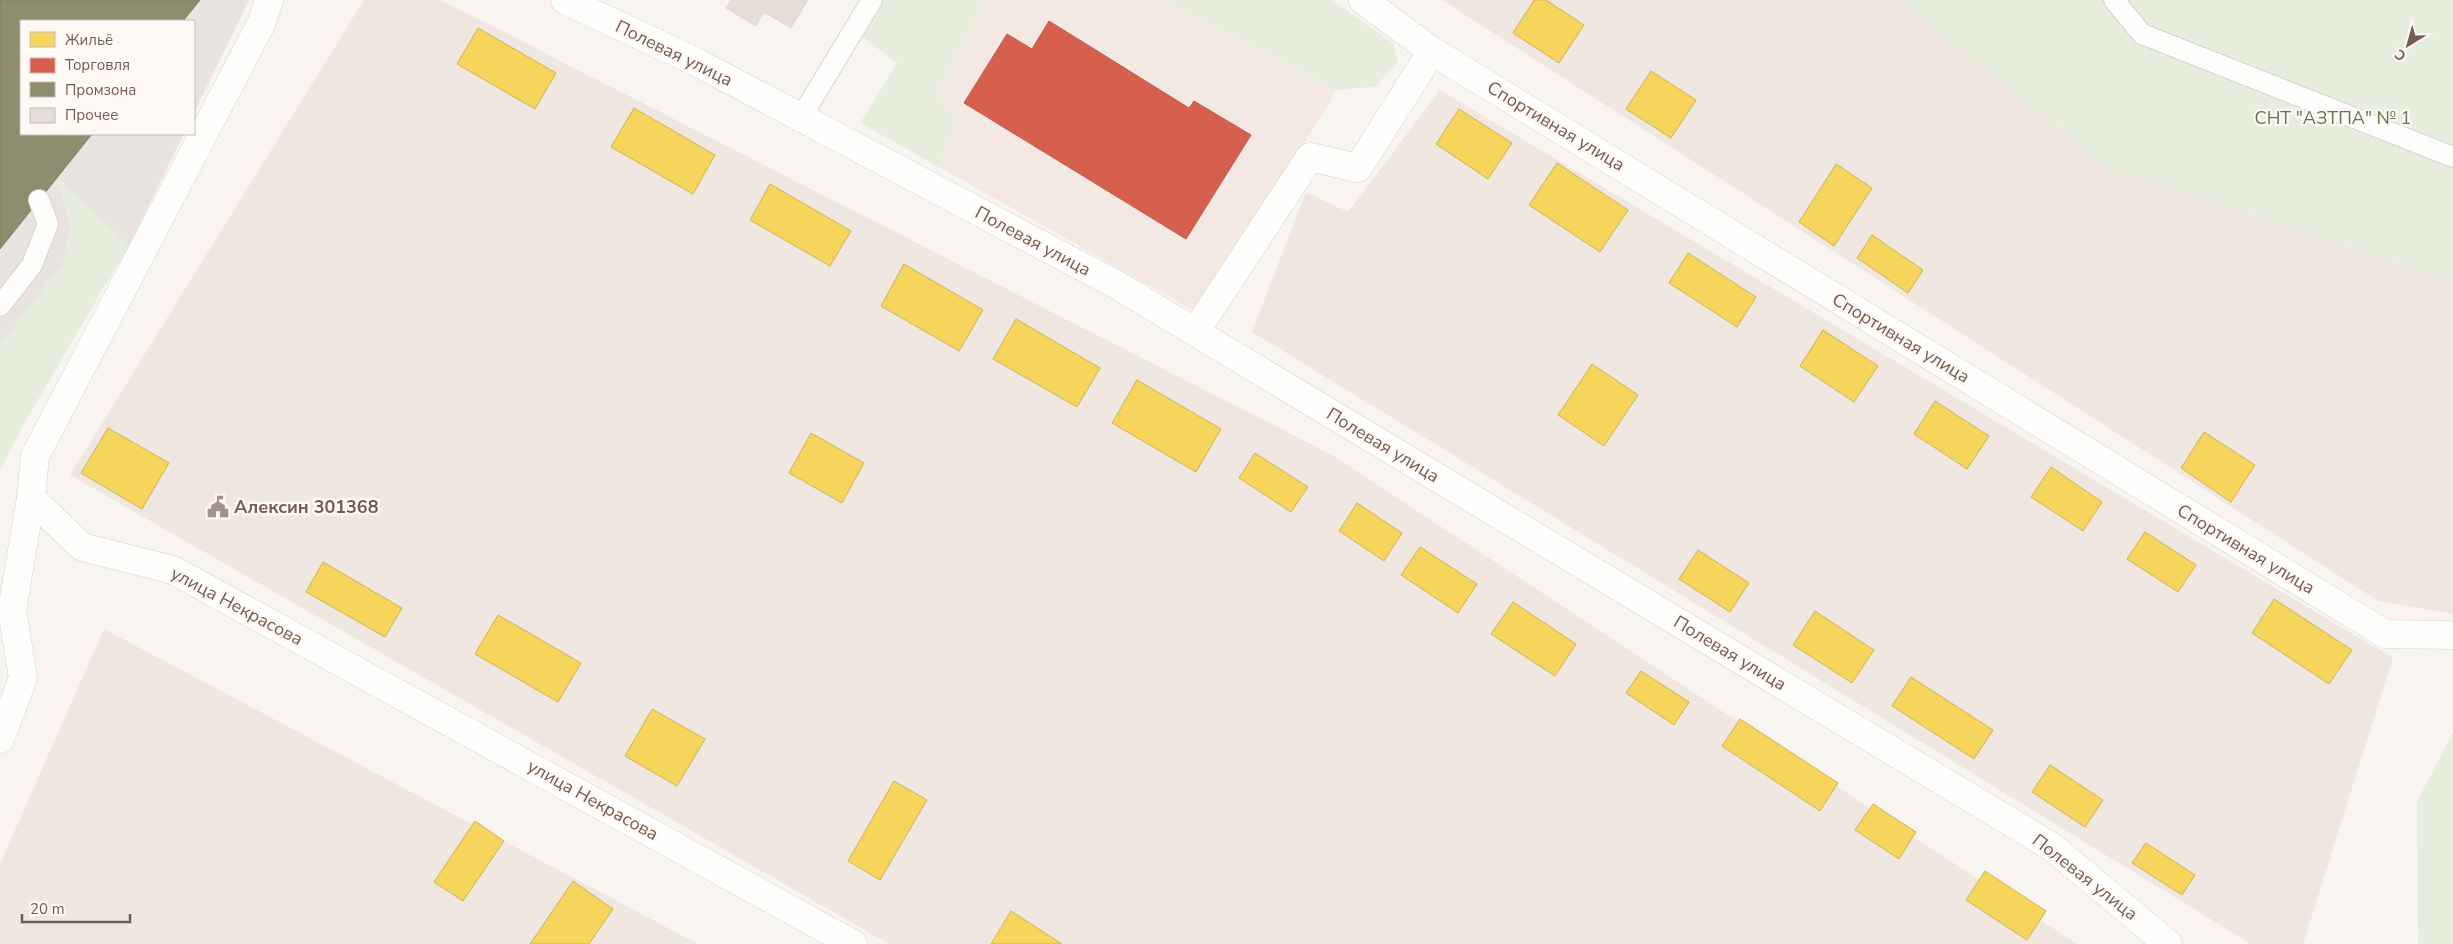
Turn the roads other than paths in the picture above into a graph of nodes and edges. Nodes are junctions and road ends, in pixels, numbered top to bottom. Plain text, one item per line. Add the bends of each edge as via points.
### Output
1 (269, 0) edge
2 (565, 0) edge
3 (872, 0) edge
4 (1363, 0) edge
5 (2114, 0) edge
6 (1432, 51) junction
7 (800, 119) junction
8 (2453, 157) edge
9 (39, 200) dead end
10 (0, 306) edge
11 (1195, 332) junction
12 (31, 498) junction
13 (2453, 635) edge
14 (0, 740) edge
15 (853, 944) edge
16 (2168, 944) edge

1 - 12 street via 262,22 35,456
2 - 7 street, Полевая улица via 696,62
3 - 7 lane
4 - 6 street, Спортивная улица
5 - 8 lane via 2142,34
6 - 11 street via 1358,168 1310,157
6 - 13 street, Спортивная улица via 2385,634
7 - 11 street, Полевая улица via 1117,285
9 - 10 lane via 48,224 32,265
11 - 16 street, Полевая улица via 2052,846
12 - 14 street via 12,610 23,678
12 - 15 street, улица Некрасова via 82,547 173,570

